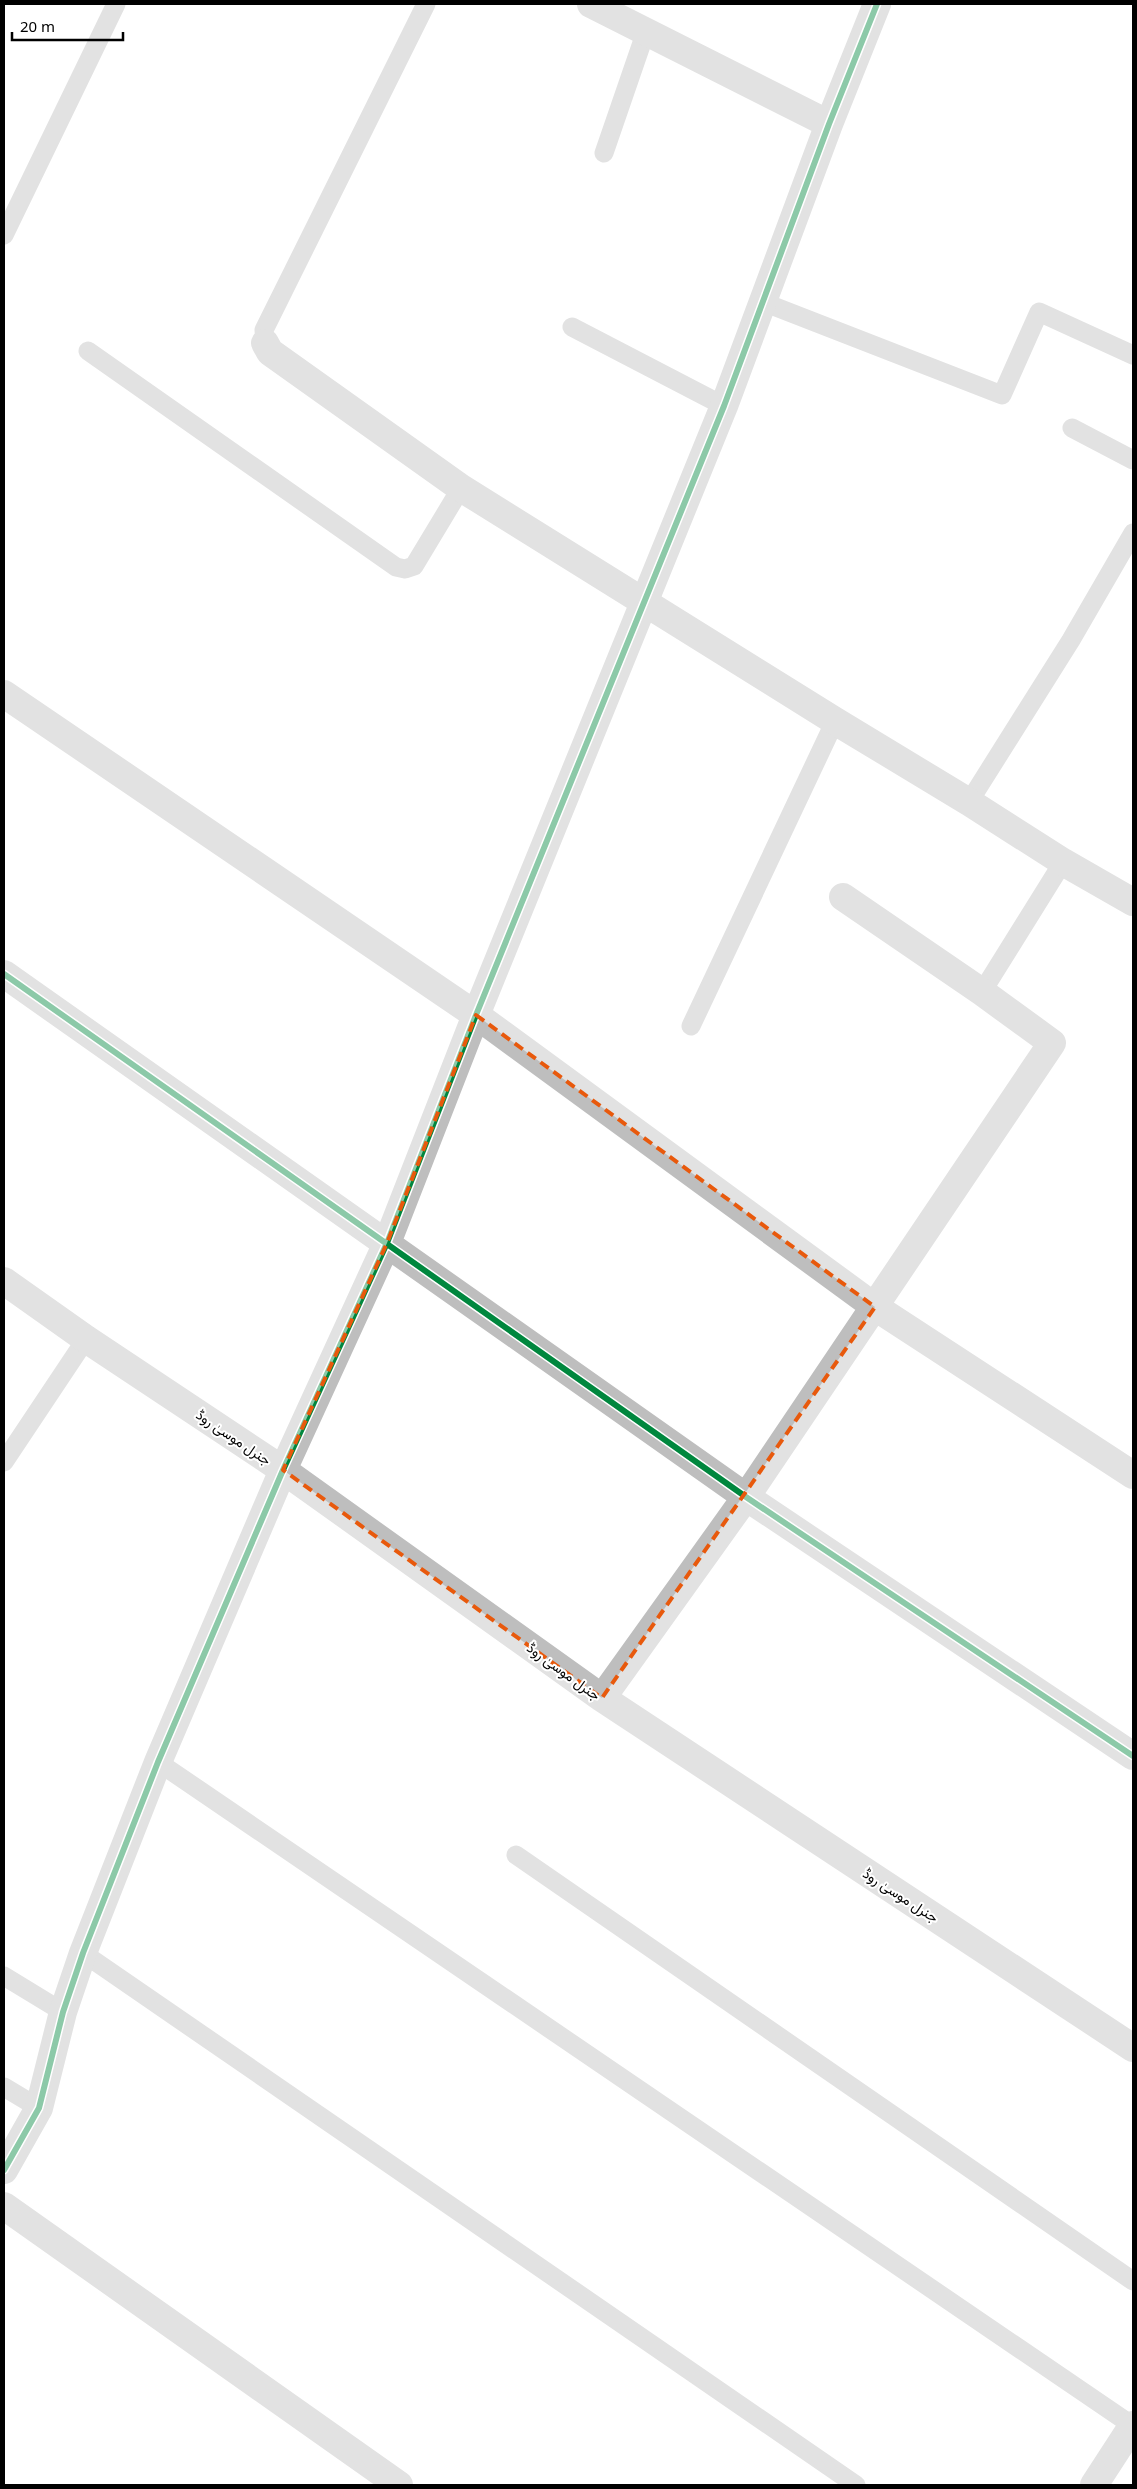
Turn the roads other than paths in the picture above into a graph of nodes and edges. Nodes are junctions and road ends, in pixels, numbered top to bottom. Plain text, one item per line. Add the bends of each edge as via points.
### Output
1 (116, 4) edge
2 (426, 4) edge
3 (591, 4) edge
4 (877, 4) edge
5 (646, 31) junction
6 (829, 124) junction
7 (604, 153) dead end
8 (4, 235) edge
9 (763, 302) junction
10 (572, 327) dead end
11 (265, 343) joint
12 (88, 351) dead end
13 (1133, 355) edge
14 (724, 406) junction
15 (1072, 428) dead end
16 (1133, 460) edge
17 (460, 488) junction
18 (1133, 533) edge
19 (645, 603) junction
20 (4, 694) edge
21 (835, 721) junction
22 (970, 802) junction
23 (1063, 862) junction
24 (843, 897) dead end
25 (1133, 902) edge
26 (4, 974) edge
27 (982, 992) junction
28 (476, 1015) junction
29 (690, 1026) dead end
30 (387, 1243) junction
31 (4, 1281) edge
32 (875, 1307) junction
33 (86, 1339) junction
34 (4, 1462) edge
35 (283, 1470) junction
36 (1133, 1474) edge
37 (746, 1497) junction
38 (602, 1698) junction
39 (1133, 1756) edge
40 (158, 1762) junction
41 (516, 1855) dead end
42 (83, 1953) junction
43 (4, 1976) edge
44 (63, 2012) junction
45 (1133, 2048) edge
46 (4, 2087) edge
47 (40, 2108) junction
48 (4, 2170) edge
49 (4, 2206) edge
50 (1133, 2281) edge
51 (1133, 2425) edge
52 (399, 2485) edge
53 (856, 2485) edge
54 (1094, 2485) edge

1 - 8 lane
2 - 11 lane via 264,330
3 - 5 street
4 - 6 street
5 - 6 street
5 - 7 lane
6 - 9 street
9 - 13 lane via 1002,395 1039,312
9 - 14 street
10 - 14 lane
11 - 17 street via 270,352
12 - 17 lane via 396,567 414,566
14 - 19 street
15 - 16 lane
17 - 19 street
18 - 22 lane
19 - 21 street
19 - 28 street
20 - 28 street
21 - 22 street
21 - 29 lane
22 - 23 street
23 - 25 street
23 - 27 lane
24 - 27 street
26 - 30 street
27 - 32 street via 1052,1043
28 - 30 street
28 - 32 street
30 - 35 street
30 - 37 street
31 - 33 street, جنرل موسیٰ روڈ
32 - 36 street
32 - 37 street
33 - 34 lane
33 - 35 street, جنرل موسیٰ روڈ
35 - 38 street, جنرل موسیٰ روڈ
35 - 40 street
37 - 38 street
37 - 39 street
38 - 45 street, جنرل موسیٰ روڈ
40 - 42 street
40 - 51 lane
41 - 50 lane
42 - 44 street
42 - 53 lane
43 - 44 lane
44 - 47 street
46 - 47 lane
47 - 48 street
49 - 52 street
51 - 54 street

